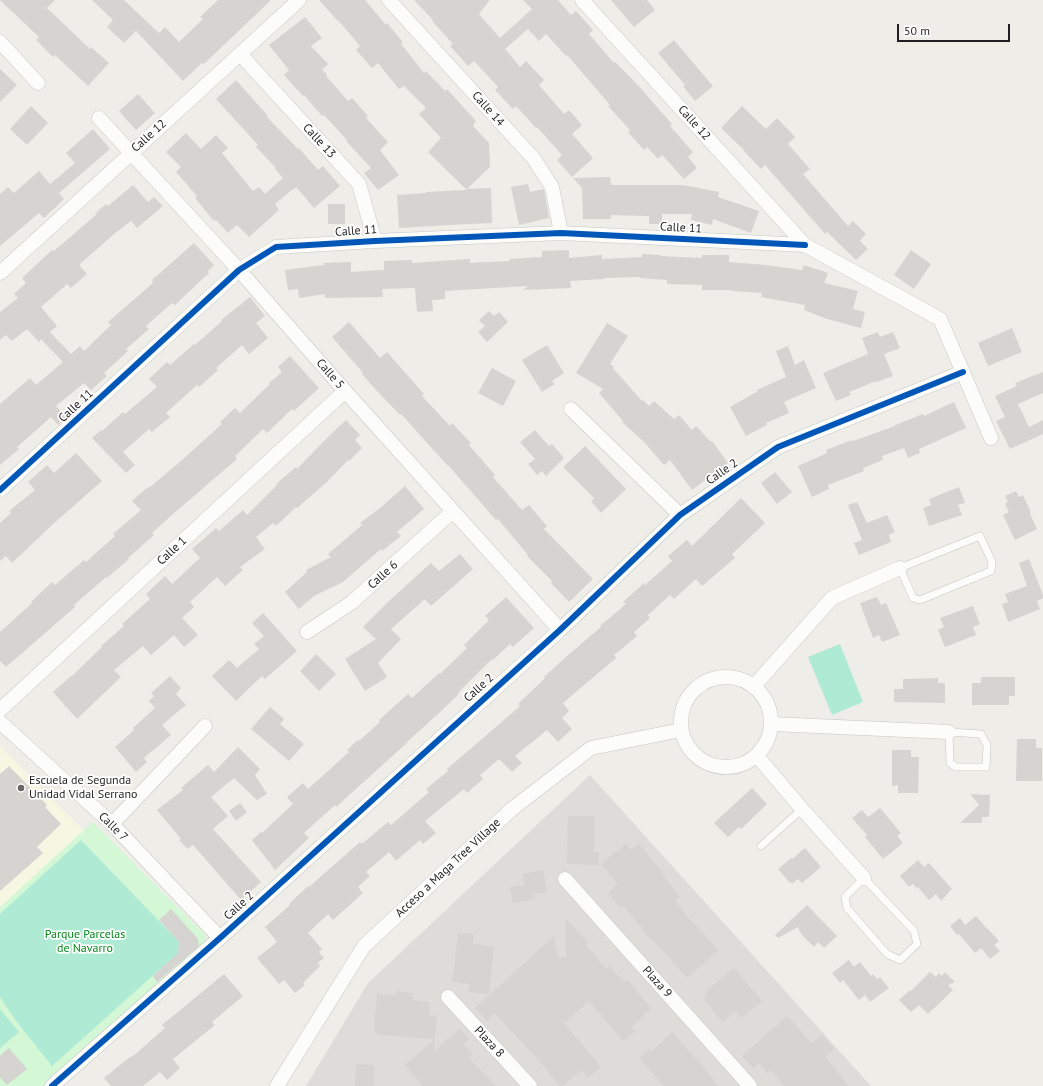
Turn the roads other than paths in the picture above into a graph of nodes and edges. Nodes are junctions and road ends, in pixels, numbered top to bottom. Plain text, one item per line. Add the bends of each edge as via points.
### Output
1 (299, 0) edge
2 (389, 0) edge
3 (582, 0) edge
4 (0, 42) edge
5 (240, 54) junction
6 (38, 83) dead end
7 (99, 118) dead end
8 (131, 153) junction
9 (561, 233) junction
10 (376, 241) junction
11 (805, 245) junction
12 (239, 270) junction
13 (0, 273) edge
14 (963, 372) junction
15 (345, 391) junction
16 (571, 409) dead end
17 (991, 438) dead end
18 (0, 490) edge
19 (453, 511) junction
20 (680, 515) junction
21 (900, 568) junction
22 (560, 630) junction
23 (307, 632) dead end
24 (754, 686) junction
25 (0, 710) edge
26 (0, 722) edge
27 (772, 724) junction
28 (205, 726) dead end
29 (681, 730) junction
30 (949, 732) junction
31 (757, 756) junction
32 (802, 809) junction
33 (112, 824) junction
34 (761, 846) dead end
35 (864, 878) junction
36 (565, 879) dead end
37 (220, 938) junction
38 (448, 997) dead end
39 (52, 1086) edge
40 (277, 1086) edge
41 (530, 1086) edge
42 (750, 1086) edge

1 - 5 street, Calle 12
2 - 9 street, Calle 14 via 534,160 552,187
3 - 11 street, Calle 12
4 - 6 street
5 - 8 street, Calle 12
5 - 10 street, Calle 13 via 359,184
7 - 8 street, Calle 5
8 - 12 street, Calle 5
8 - 13 street, Calle 12
9 - 10 street, Calle 11
9 - 11 street, Calle 11
10 - 12 street, Calle 11 via 276,247
11 - 14 street via 940,319
12 - 15 street, Calle 5
12 - 18 street, Calle 11
14 - 17 street
14 - 20 street, Calle 2 via 778,447
15 - 19 street, Calle 5
15 - 25 street, Calle 1
16 - 20 street
19 - 22 street, Calle 5
19 - 23 street, Calle 6 via 351,603
20 - 22 street, Calle 2
21 - 21 lane via 980,536 992,562 991,571 920,600 913,598
21 - 24 street via 832,598
22 - 37 street, Calle 2
24 - 27 street via 764,697 770,710
24 - 29 street via 741,679 725,677 710,680 697,688 687,700 682,714
26 - 33 street, Calle 7
27 - 30 street
27 - 31 street via 769,736
28 - 33 street
29 - 31 street via 694,754 718,767 732,767
29 - 40 street, Acceso a Maga Tree Village via 591,748 512,809 364,946
30 - 30 lane via 950,763 956,767 986,767 987,745 981,734
31 - 32 street
32 - 34 lane
32 - 35 street
33 - 37 street, Calle 7
35 - 35 lane via 914,931 917,944 900,960 887,954 848,908 845,896
36 - 42 street, Plaza 9
37 - 39 street, Calle 2
38 - 41 street, Plaza 8

